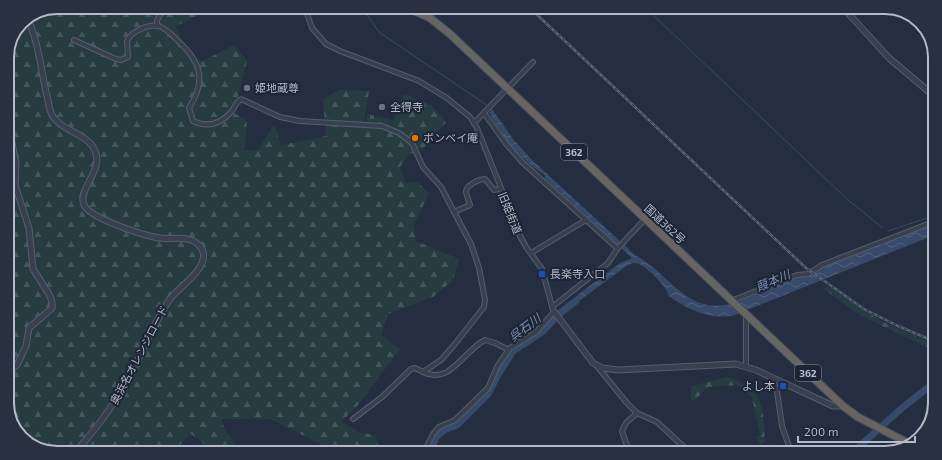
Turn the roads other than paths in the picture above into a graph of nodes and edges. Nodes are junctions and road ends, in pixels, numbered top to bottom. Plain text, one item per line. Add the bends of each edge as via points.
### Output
1 (160, 14) edge
2 (306, 14) edge
3 (421, 14) edge
4 (849, 14) edge
5 (30, 24) edge
6 (157, 26) junction
7 (74, 40) dead end
8 (533, 62) dead end
9 (508, 88) junction
10 (928, 91) edge
11 (484, 112) junction
12 (474, 123) junction
13 (14, 153) edge
14 (500, 189) junction
15 (454, 212) junction
16 (644, 219) junction
17 (586, 220) junction
18 (928, 224) edge
19 (618, 248) junction
20 (531, 253) junction
21 (731, 301) junction
22 (552, 307) junction
23 (555, 313) junction
24 (745, 315) junction
25 (508, 350) junction
26 (596, 365) junction
27 (746, 366) junction
28 (14, 368) edge
29 (423, 372) junction
30 (772, 377) junction
31 (842, 406) junction
32 (637, 413) junction
33 (353, 419) dead end
34 (901, 439) junction
35 (904, 441) edge
36 (899, 444) edge
37 (81, 446) edge
38 (427, 446) edge
39 (628, 446) edge
40 (683, 446) edge
41 (789, 446) edge

1 - 6 street via 156,20
2 - 12 street, 旧姫街道 via 312,28 326,44 419,82 447,98
3 - 9 highway, 国道362号 / 362 via 450,34
4 - 10 street via 889,58
5 - 37 street, 奥浜名オレンジロード via 52,114 61,125 89,141 95,151 96,169 83,195 84,205 101,218 134,231 156,238 188,239 196,242 204,257 201,267 171,298 118,398
6 - 7 street via 135,32 128,37 128,57 122,60
6 - 15 street via 165,29 197,62 200,84 189,108 193,121 210,126 232,111 241,99 280,118 382,126 399,133 412,143 423,167 441,187
8 - 9 street
9 - 11 street
9 - 16 highway, 国道362号 / 362
11 - 12 street
11 - 17 street via 523,163
12 - 14 street, 旧姫街道
13 - 28 street via 15,185 29,228 33,269 52,302 52,308 29,328 26,346
14 - 15 street via 494,190 485,179 480,179 468,187 466,192 470,205
14 - 20 street, 旧姫街道 via 510,217
15 - 29 street via 477,261 484,293 484,308 441,360
16 - 19 street
16 - 21 highway, 国道362号 / 362
17 - 19 street
17 - 20 street
18 - 21 street via 830,262 808,274 797,275
19 - 22 street via 608,263
20 - 22 street, 旧姫街道 via 542,269
21 - 24 highway, 国道362号 / 362
22 - 23 street, 旧姫街道
23 - 25 street via 536,332
23 - 26 street, 旧姫街道
24 - 27 street
24 - 31 highway, 国道362号 / 362
25 - 29 street via 485,340 443,375 432,376
25 - 38 street via 488,388 460,416 439,427
26 - 27 street via 609,370 725,363
26 - 32 street, 旧姫街道
27 - 30 street
29 - 33 street via 411,369 382,397
30 - 31 street via 833,406
30 - 41 street
31 - 34 highway, 国道362号 / 362
32 - 39 street via 626,423 622,432
32 - 40 street, 旧姫街道 via 657,422
34 - 35 highway, 国道362号 / 362
34 - 36 street

